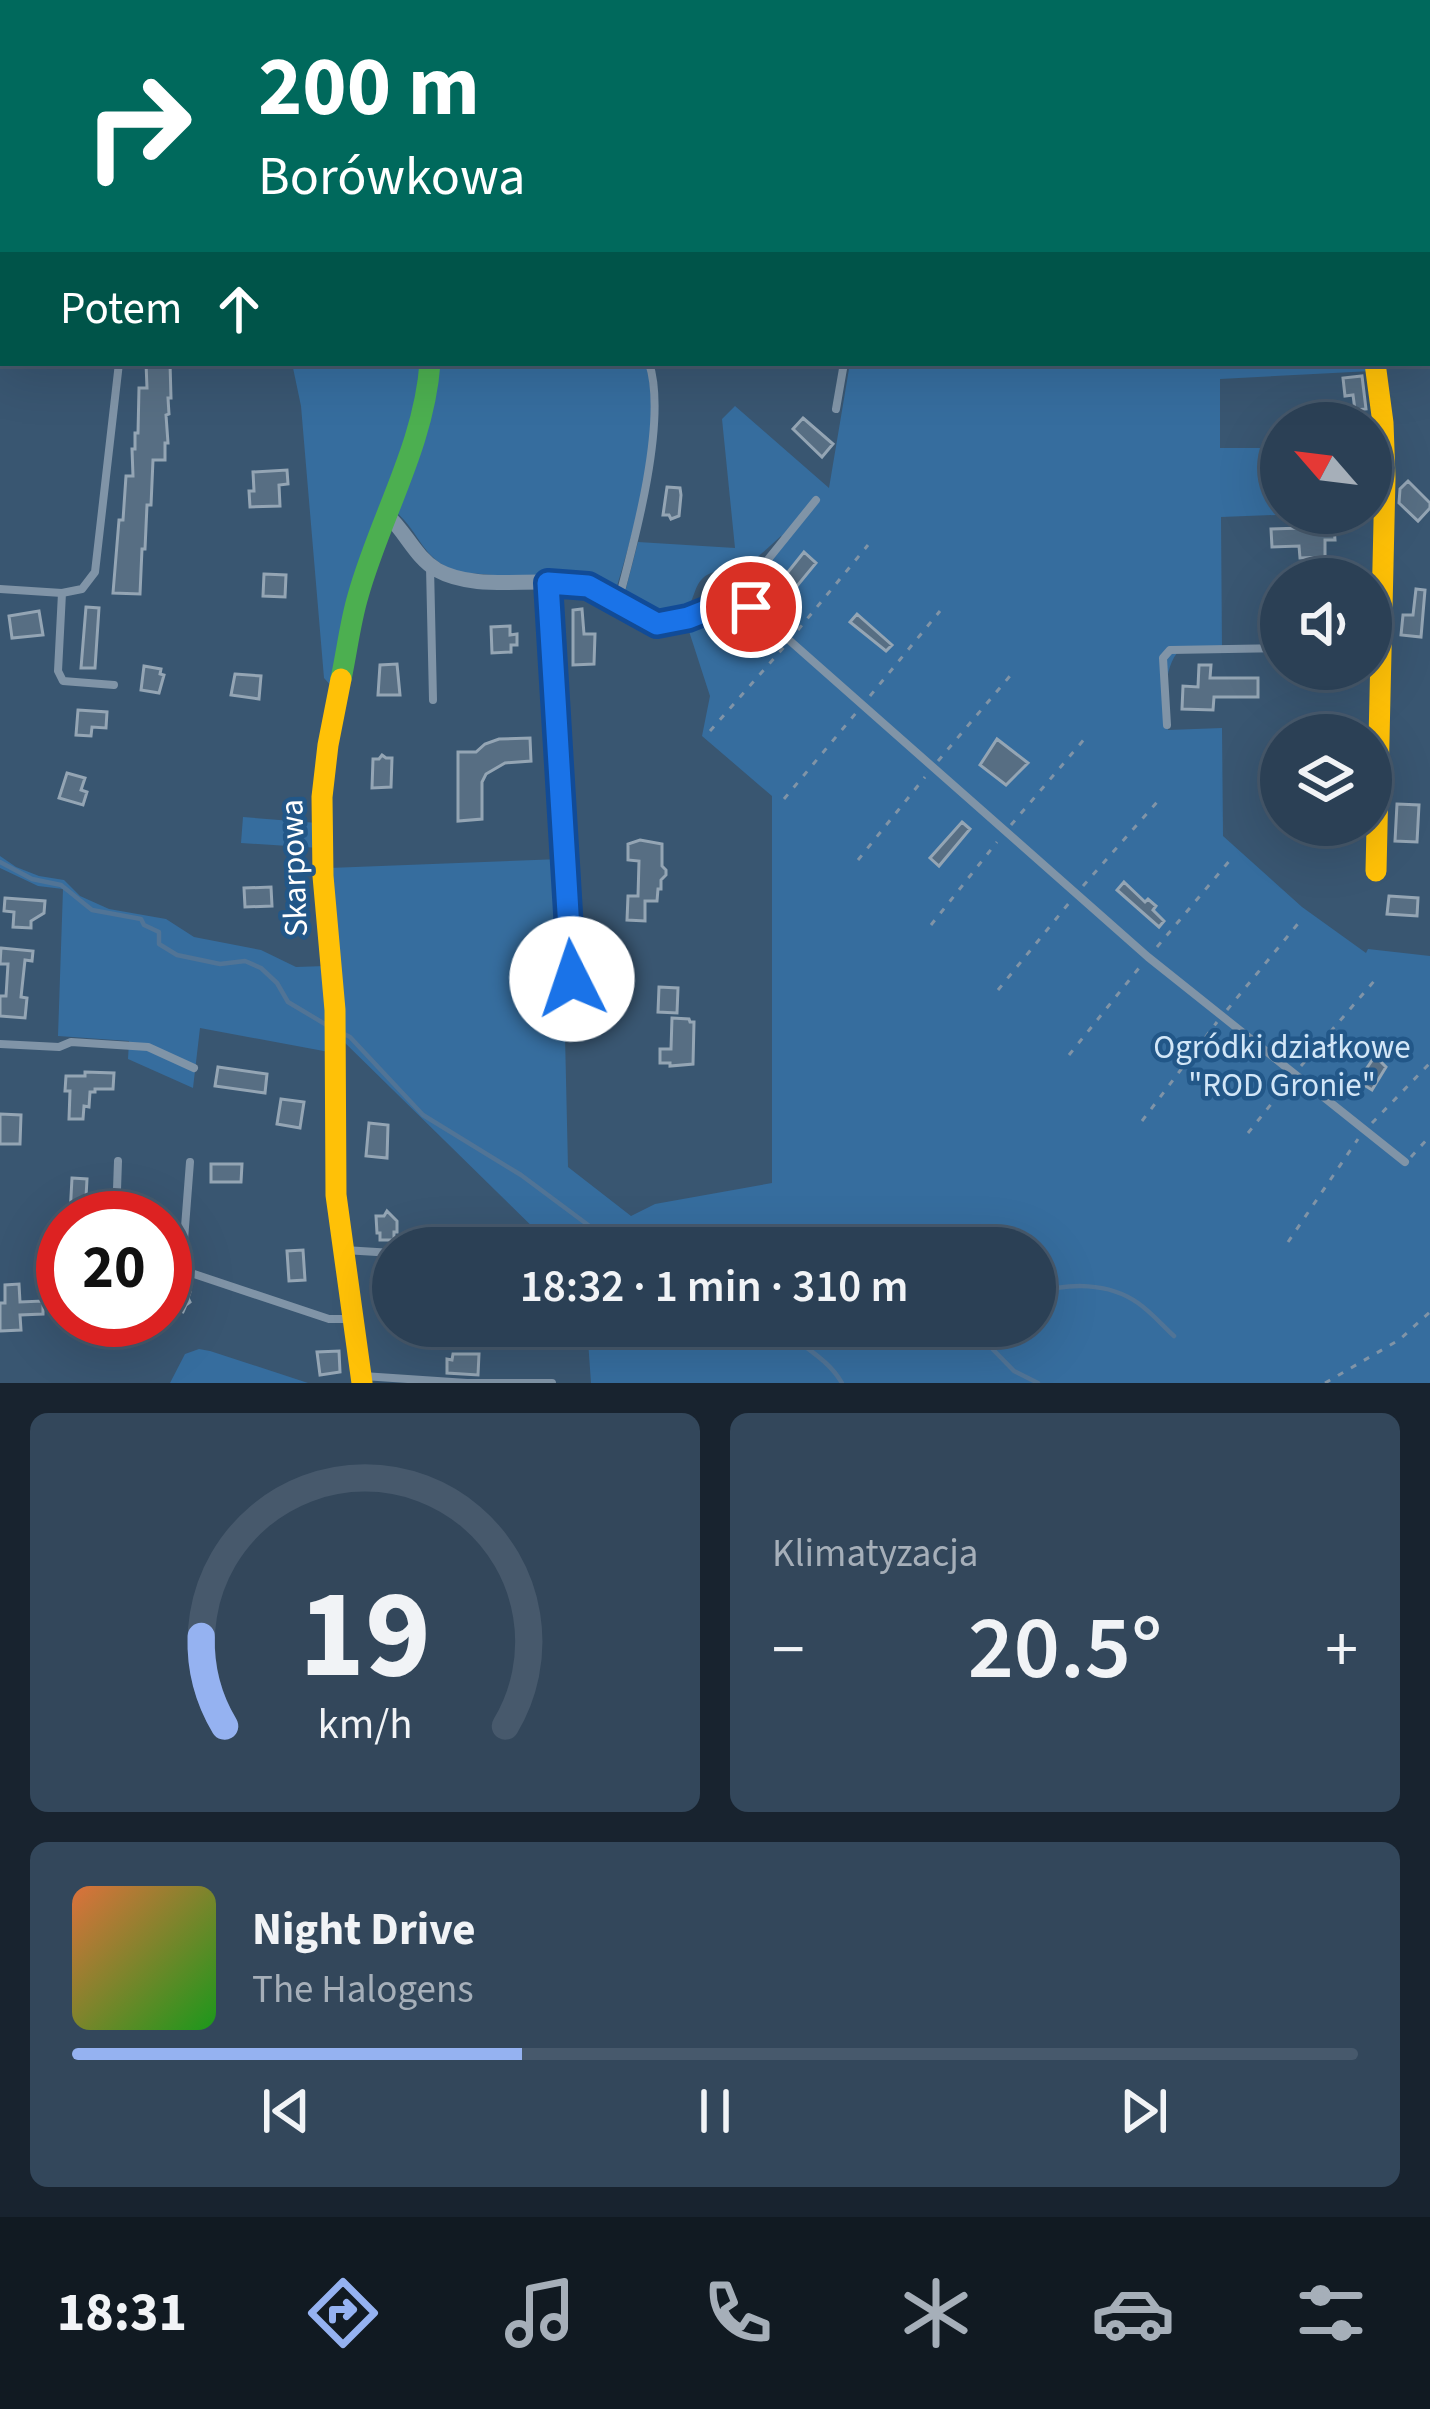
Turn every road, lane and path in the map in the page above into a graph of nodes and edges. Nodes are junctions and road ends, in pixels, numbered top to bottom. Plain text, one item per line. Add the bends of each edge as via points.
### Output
1 (119, 366) edge
2 (430, 366) edge
3 (650, 366) edge
4 (843, 366) edge
5 (1375, 366) edge
6 (836, 409) dead end
7 (816, 500) dead end
8 (387, 515) junction
9 (1380, 558) edge
10 (430, 565) junction
11 (548, 583) junction
12 (0, 590) edge
13 (62, 593) junction
14 (736, 599) junction
15 (618, 602) junction
16 (1260, 648) edge
17 (114, 685) dead end
18 (1375, 690) edge
19 (433, 700) dead end
20 (1167, 725) dead end
21 (1376, 871) dead end
22 (572, 979) dead end
23 (1375, 980) dead end
24 (0, 1044) edge
25 (1430, 1063) edge
26 (194, 1069) dead end
27 (1294, 1074) junction
28 (1365, 1130) junction
29 (1248, 1133) dead end
30 (1430, 1136) edge
31 (118, 1161) dead end
32 (190, 1162) dead end
33 (1406, 1162) joint
34 (117, 1191) edge
35 (188, 1191) edge
36 (1288, 1242) dead end
37 (343, 1250) junction
38 (372, 1252) edge
39 (192, 1273) edge
40 (1430, 1312) edge
41 (352, 1319) junction
42 (361, 1379) edge
43 (552, 1382) edge
44 (1325, 1383) edge

1 - 13 lane via 95,572 82,589
2 - 8 street, Skarpowa via 418,434
3 - 15 lane via 652,440
4 - 6 lane
5 - 9 street via 1385,478
7 - 14 lane
8 - 10 street
8 - 37 street, Skarpowa via 358,595 322,797
10 - 11 street via 458,578
10 - 19 lane
11 - 15 street via 588,586
11 - 22 lane
12 - 13 lane
13 - 17 lane via 63,681
14 - 15 lane via 657,624
14 - 27 lane via 1148,958
16 - 20 lane via 1170,650 1163,658
18 - 21 street
23 - 27 path
24 - 26 lane via 148,1047
25 - 28 path
27 - 28 lane
27 - 29 path
28 - 33 lane
28 - 36 path
30 - 33 path
31 - 34 lane
32 - 35 lane
37 - 38 lane
37 - 41 street, Skarpowa
39 - 41 lane via 328,1319
40 - 44 path
41 - 42 street, Skarpowa
42 - 43 lane

